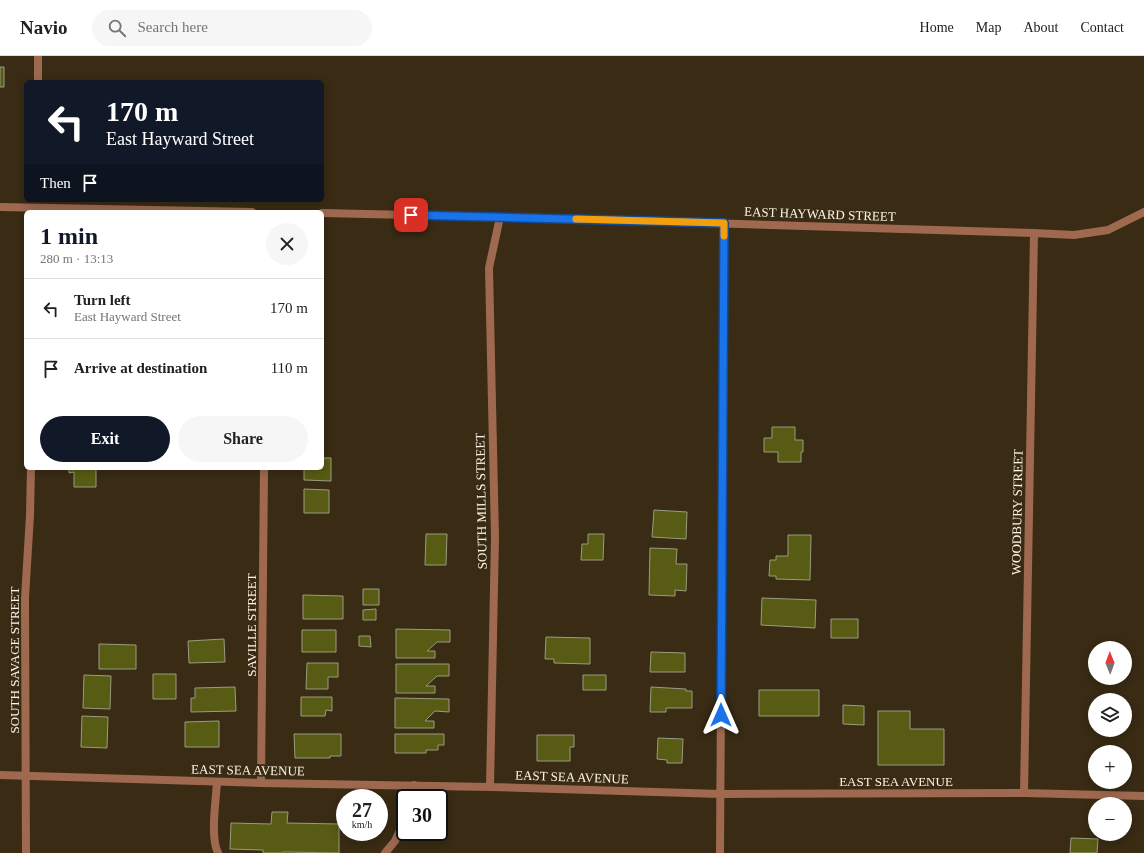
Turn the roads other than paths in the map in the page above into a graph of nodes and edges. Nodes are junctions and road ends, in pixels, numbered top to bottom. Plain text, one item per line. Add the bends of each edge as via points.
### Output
1 (38, 56) edge
2 (38, 80) edge
3 (0, 207) edge
4 (35, 207) edge
5 (165, 210) edge
6 (1144, 212) edge
7 (324, 213) edge
8 (500, 216) junction
9 (724, 223) junction
10 (1034, 233) junction
11 (31, 470) edge
12 (264, 470) edge
13 (0, 775) edge
14 (26, 776) junction
15 (217, 782) junction
16 (261, 783) junction
17 (414, 785) junction
18 (490, 787) junction
19 (413, 789) edge
20 (1024, 792) junction
21 (721, 794) junction
22 (1144, 796) edge
23 (396, 839) edge
24 (26, 853) edge
25 (218, 853) edge
26 (385, 853) edge
27 (720, 853) edge

1 - 2 street
3 - 4 street
4 - 5 street
6 - 10 street, EAST HAYWARD STREET via 1108,230 1074,235
7 - 8 street, EAST HAYWARD STREET
8 - 9 street, EAST HAYWARD STREET
8 - 18 street, SOUTH MILLS STREET via 489,268 495,537
9 - 10 street, EAST HAYWARD STREET
9 - 21 street
10 - 20 street, WOODBURY STREET
11 - 14 street, SOUTH SAVAGE STREET via 25,598
12 - 16 street, SAVILLE STREET
13 - 14 street, EAST SEA AVENUE
14 - 15 street, EAST SEA AVENUE
14 - 24 street, SOUTH SAVAGE STREET
15 - 16 street, EAST SEA AVENUE
15 - 25 street via 214,824 215,848
16 - 17 street, EAST SEA AVENUE
17 - 18 street, EAST SEA AVENUE
17 - 19 street
18 - 21 street, EAST SEA AVENUE
20 - 21 street, EAST SEA AVENUE
20 - 22 street, EAST SEA AVENUE
21 - 27 street
23 - 26 street

